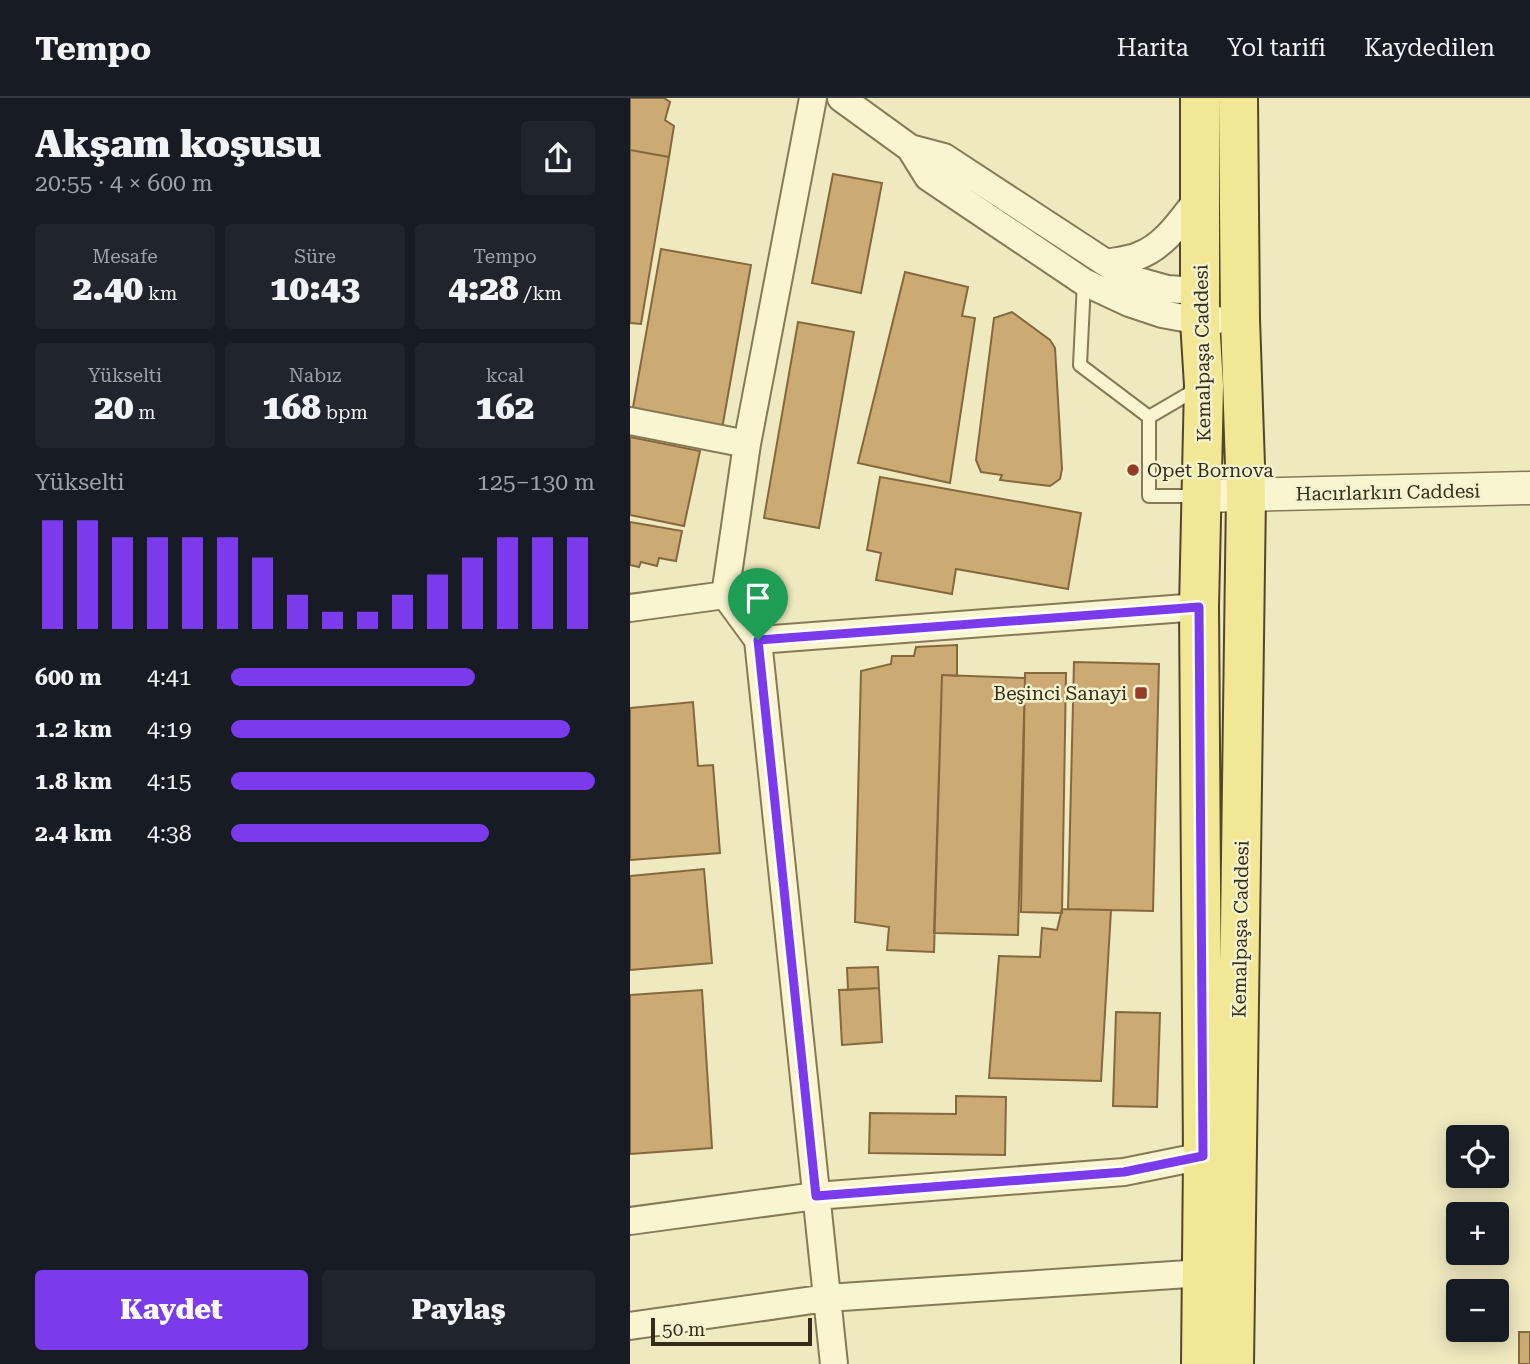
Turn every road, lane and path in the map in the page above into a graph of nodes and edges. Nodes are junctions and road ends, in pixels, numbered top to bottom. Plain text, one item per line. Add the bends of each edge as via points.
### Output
1 (813, 98) edge
2 (841, 98) edge
3 (1200, 98) edge
4 (1238, 98) edge
5 (910, 148) junction
6 (1201, 195) junction
7 (1106, 263) junction
8 (1084, 282) junction
9 (1240, 305) junction
10 (1200, 306) junction
11 (1204, 385) junction
12 (1149, 417) junction
13 (630, 421) edge
14 (747, 444) junction
15 (1530, 488) edge
16 (1246, 495) junction
17 (1202, 496) junction
18 (725, 595) junction
19 (1199, 607) junction
20 (630, 608) edge
21 (758, 640) junction
22 (1203, 1156) junction
23 (816, 1196) junction
24 (630, 1221) edge
25 (1203, 1273) junction
26 (827, 1298) junction
27 (630, 1326) edge
28 (834, 1364) edge
29 (1201, 1364) edge
30 (1234, 1364) edge

1 - 14 street
2 - 5 street
3 - 6 main road, Kemalpaşa Caddesi
4 - 9 main road, Kemalpaşa Caddesi
5 - 7 street via 944,157
5 - 8 street via 928,177
6 - 7 street via 1157,245 1139,256
6 - 10 main road, Kemalpaşa Caddesi
7 - 10 street
8 - 10 street via 1162,314
8 - 12 lane via 1080,365
9 - 10 main road
9 - 16 main road, Kemalpaşa Caddesi
10 - 11 main road, Kemalpaşa Caddesi
11 - 12 lane
11 - 17 main road, Kemalpaşa Caddesi
12 - 17 lane via 1149,496
13 - 14 street
14 - 18 street
15 - 16 street, Hacırlarkırı Caddesi
16 - 17 street, Hacırlarkırı Caddesi
16 - 30 main road, Kemalpaşa Caddesi
17 - 19 main road, Kemalpaşa Caddesi
18 - 20 street
18 - 21 street
19 - 21 street
19 - 22 main road, Kemalpaşa Caddesi
21 - 23 street
22 - 23 street via 1124,1172
22 - 25 main road, Kemalpaşa Caddesi
23 - 24 street
23 - 26 street
25 - 26 street
25 - 29 main road, Kemalpaşa Caddesi
26 - 27 street
26 - 28 street

